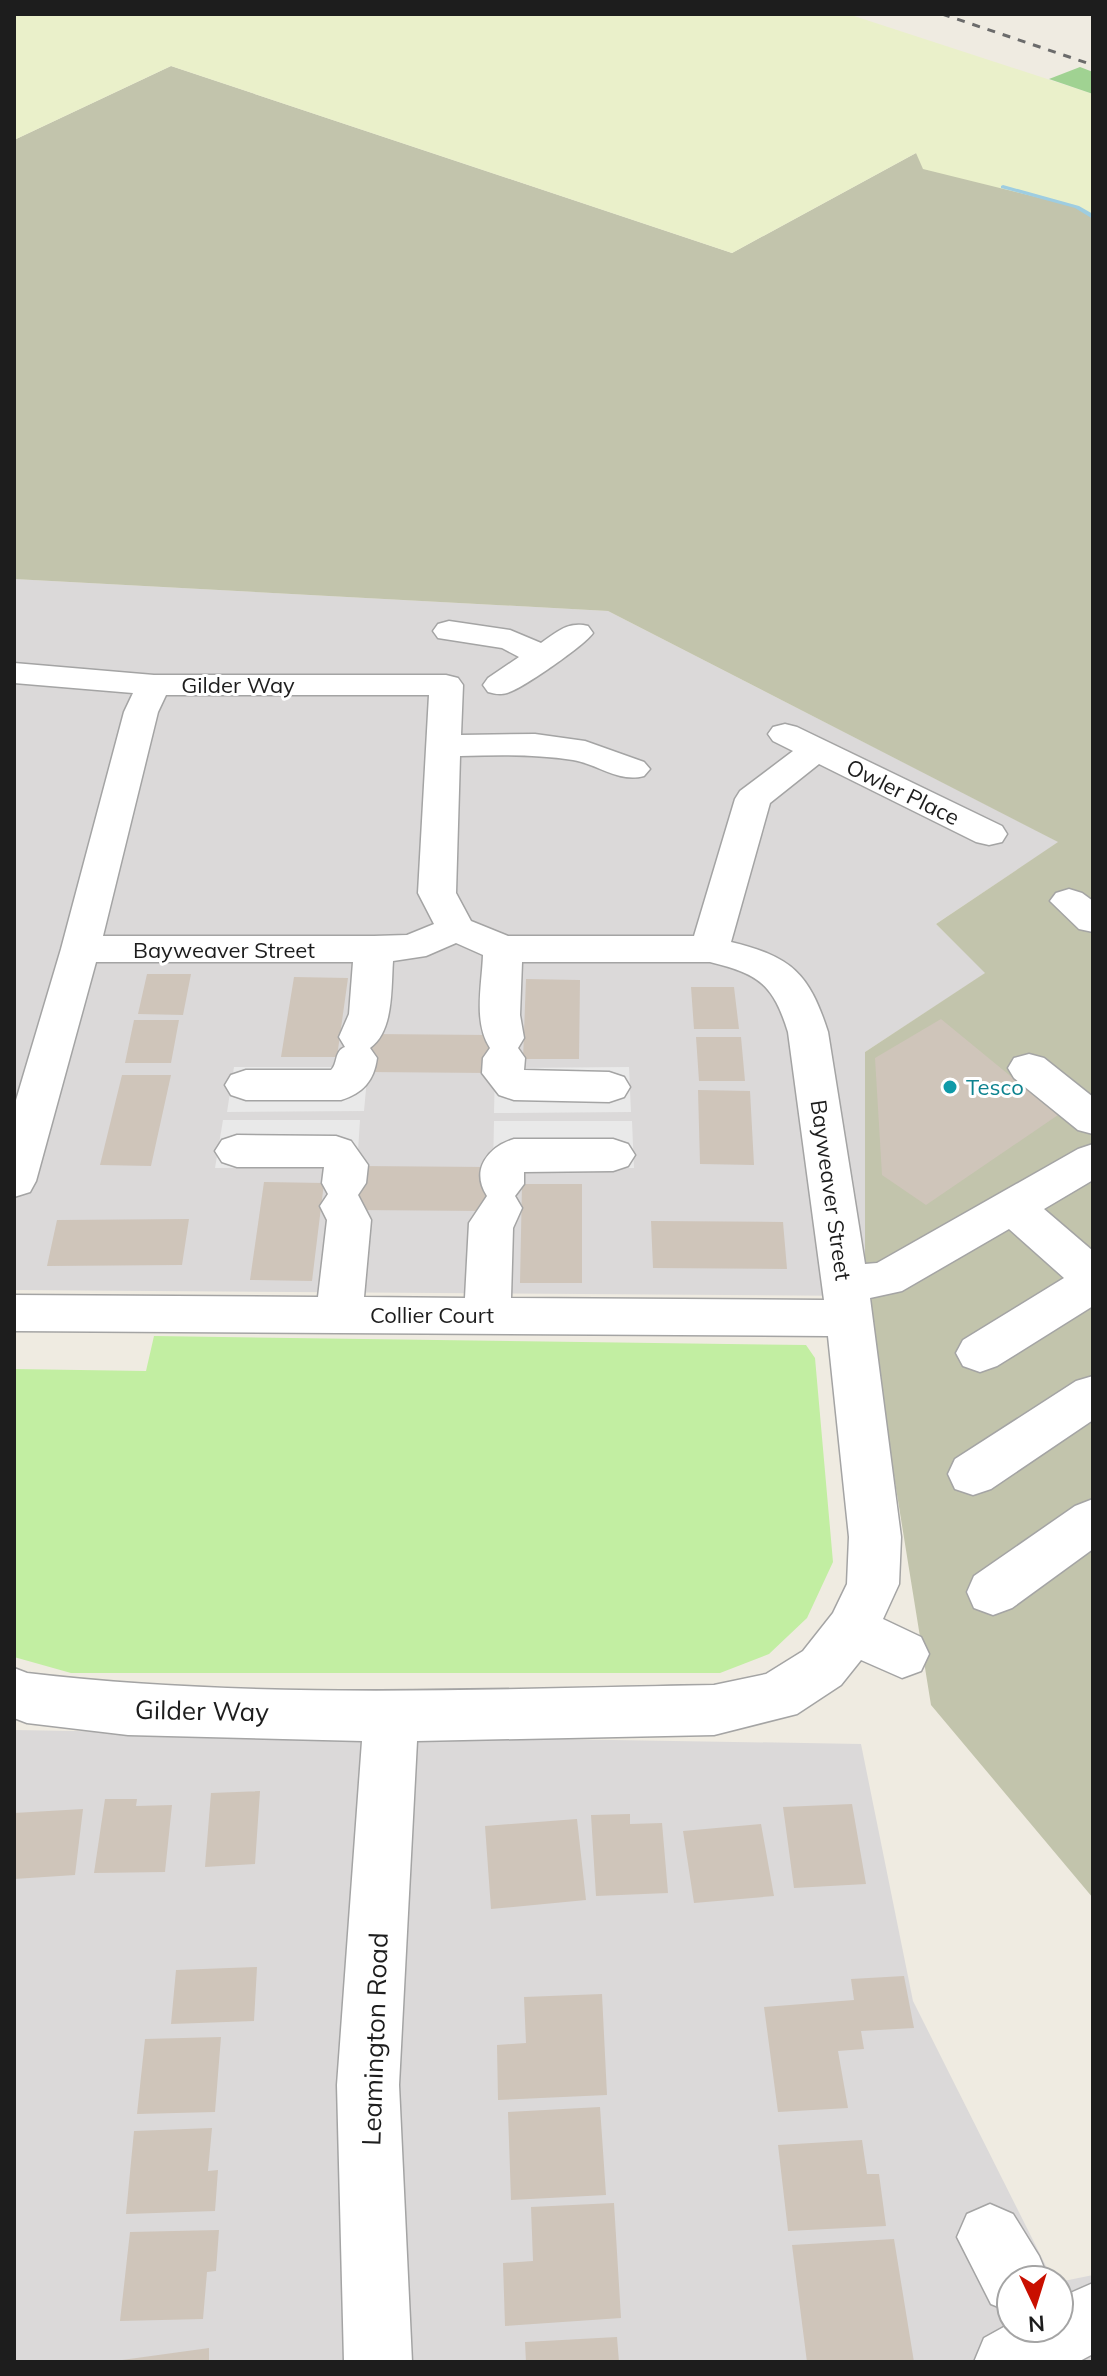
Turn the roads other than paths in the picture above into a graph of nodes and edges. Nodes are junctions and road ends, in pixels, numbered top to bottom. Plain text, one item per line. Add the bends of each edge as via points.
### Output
1 (577, 633) dead end
2 (543, 657) junction
3 (14, 673) edge
4 (154, 685) junction
5 (446, 685) junction
6 (500, 685) dead end
7 (443, 746) junction
8 (632, 769) dead end
9 (989, 834) dead end
10 (456, 929) junction
11 (80, 949) junction
12 (374, 949) junction
13 (503, 949) junction
14 (710, 949) junction
15 (1029, 1068) dead end
16 (246, 1085) dead end
17 (609, 1087) dead end
18 (1093, 1119) edge
19 (237, 1151) dead end
20 (613, 1155) dead end
21 (1093, 1160) edge
22 (14, 1181) edge
23 (1012, 1207) junction
24 (1093, 1280) edge
25 (847, 1301) junction
26 (14, 1313) edge
27 (339, 1315) junction
28 (487, 1316) junction
29 (980, 1353) dead end
30 (1093, 1395) edge
31 (973, 1474) dead end
32 (1093, 1521) edge
33 (993, 1592) dead end
34 (852, 1630) junction
35 (902, 1654) dead end
36 (14, 1693) edge
37 (391, 1716) junction
38 (378, 2362) edge

1 - 2 street
2 - 5 street via 450,620
2 - 6 street
3 - 4 street
4 - 5 street, Gilder Way
4 - 11 street, Gilder Way via 137,727
5 - 7 street
7 - 8 street via 535,744 585,751
7 - 10 street via 437,893
9 - 14 street, Owler Place via 800,742 753,799
10 - 12 street, Bayweaver Street via 412,947
10 - 13 street, Bayweaver Street
11 - 12 street, Bayweaver Street
11 - 22 street, Gilder Way
12 - 16 street via 369,1014 354,1073 341,1085
13 - 14 street, Bayweaver Street
13 - 17 street via 503,1073 514,1085
14 - 25 street, Bayweaver Street via 774,971 797,997 808,1032
15 - 18 street
19 - 27 street via 336,1152 346,1165 342,1212 349,1220
20 - 28 street via 514,1155 502,1168 499,1215 491,1223
21 - 23 street, Collier Court
23 - 24 street
23 - 25 street, Collier Court
24 - 29 street
25 - 28 street, Collier Court
25 - 34 street, Bayweaver Street via 875,1537 873,1584
26 - 27 street, Collier Court
27 - 28 street, Collier Court
30 - 31 street
32 - 33 street
34 - 35 street
34 - 37 street, Bayweaver Street via 822,1668 778,1696 714,1710
36 - 37 street, Gilder Way via 128,1710
37 - 38 street, Leamington Road via 368,2085

